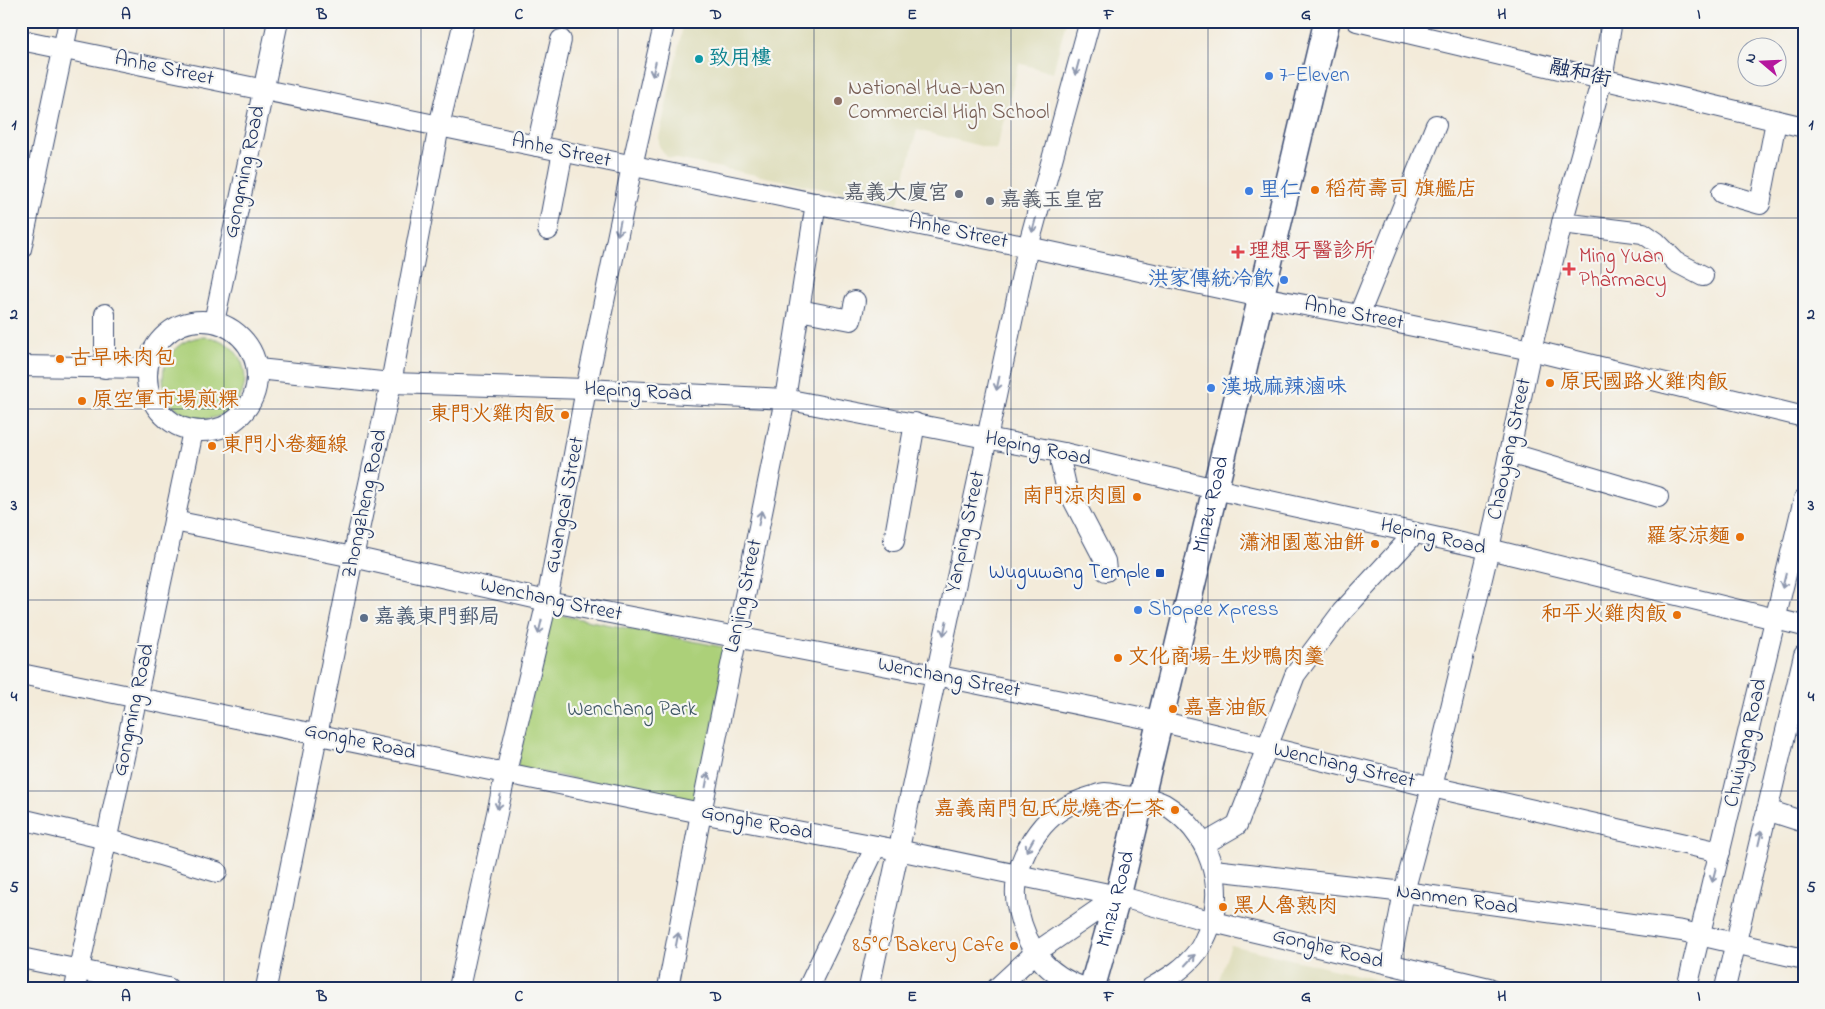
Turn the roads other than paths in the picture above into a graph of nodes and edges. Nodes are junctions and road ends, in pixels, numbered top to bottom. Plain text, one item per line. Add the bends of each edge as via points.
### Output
1 (70, 21) edge
2 (278, 21) edge
3 (464, 21) edge
4 (665, 21) edge
5 (1090, 21) edge
6 (1327, 21) edge
7 (1357, 21) edge
8 (1612, 21) edge
9 (21, 40) edge
10 (561, 40) dead end
11 (64, 49) junction
12 (1602, 79) junction
13 (262, 89) junction
14 (1776, 121) junction
15 (1436, 125) dead end
16 (439, 126) junction
17 (1804, 127) edge
18 (537, 146) junction
19 (563, 151) junction
20 (632, 166) junction
21 (1722, 193) dead end
22 (816, 203) junction
23 (1562, 223) junction
24 (548, 230) dead end
25 (1028, 247) junction
26 (21, 249) edge
27 (1703, 276) dead end
28 (1261, 297) junction
29 (855, 301) dead end
30 (799, 310) junction
31 (104, 314) dead end
32 (1359, 315) junction
33 (214, 322) junction
34 (1531, 350) junction
35 (21, 366) edge
36 (105, 368) junction
37 (147, 368) junction
38 (258, 369) junction
39 (391, 383) junction
40 (586, 389) junction
41 (785, 399) junction
42 (1804, 417) edge
43 (915, 423) junction
44 (192, 431) junction
45 (986, 438) junction
46 (1064, 453) junction
47 (1509, 453) junction
48 (1215, 489) junction
49 (1658, 497) dead end
50 (1804, 499) edge
51 (174, 521) junction
52 (1415, 533) junction
53 (894, 541) dead end
54 (1489, 549) junction
55 (353, 558) junction
56 (1106, 571) dead end
57 (547, 601) junction
58 (1775, 620) junction
59 (1804, 626) edge
60 (736, 637) junction
61 (1804, 655) edge
62 (21, 674) edge
63 (935, 675) junction
64 (137, 697) junction
65 (1159, 721) junction
66 (318, 733) junction
67 (1267, 748) junction
68 (506, 772) junction
69 (1432, 787) junction
70 (1141, 798) junction
71 (1767, 810) junction
72 (700, 813) junction
73 (21, 819) edge
74 (1804, 822) edge
75 (106, 839) junction
76 (1204, 844) junction
77 (876, 846) junction
78 (898, 850) junction
79 (1720, 852) junction
80 (1214, 870) junction
81 (217, 872) dead end
82 (1017, 876) junction
83 (1404, 892) junction
84 (1118, 896) junction
85 (1213, 922) junction
86 (1700, 935) junction
87 (1736, 943) junction
88 (1035, 953) junction
89 (21, 958) edge
90 (1804, 959) edge
91 (1390, 964) junction
92 (77, 979) edge
93 (168, 988) edge
94 (266, 988) edge
95 (459, 988) edge
96 (668, 988) edge
97 (808, 988) edge
98 (869, 988) edge
99 (997, 988) edge
100 (1086, 988) edge
101 (1092, 988) edge
102 (1151, 988) edge
103 (1489, 988) edge
104 (1687, 988) edge
105 (1725, 988) edge

1 - 11 street
2 - 13 street, Gongming Road
3 - 16 street, Zhongzheng Road
4 -> 20 street, Guangcai Street
5 -> 25 street, Yanping Street
6 - 28 main road, Minzu Road
7 - 12 street, 融和街
8 - 12 street, Chaoyang Street
9 - 11 street, Anhe Street
10 - 18 street
11 - 13 street, Anhe Street
11 - 26 street
12 - 14 street, 融和街
12 - 23 street, Chaoyang Street
13 - 16 street, Anhe Street
13 - 33 street, Gongming Road
14 - 17 street, 融和街
14 - 21 street via 1760,204
15 - 32 street
16 - 18 street, Anhe Street
16 - 39 street, Zhongzheng Road
18 - 19 street, Anhe Street
19 - 20 street, Anhe Street
19 - 24 street
20 - 22 street, Anhe Street
20 -> 40 street, Guangcai Street
22 - 25 street, Anhe Street
22 - 30 street, Lanjing Street
23 - 27 street via 1643,233 1676,262
23 - 34 street, Chaoyang Street
25 - 28 street, Anhe Street
25 -> 45 street, Yanping Street
28 - 32 street, Anhe Street
28 - 48 main road, Minzu Road
29 - 30 street via 851,320
30 - 41 street, Lanjing Street
31 - 36 street
32 - 34 street, Anhe Street
33 - 37 street via 188,322 165,334 150,356
33 - 38 street via 241,337
34 - 42 street, Anhe Street
34 - 47 street, Chaoyang Street
35 - 36 street
36 - 37 street
37 - 44 street via 147,386 152,402 162,416 176,426
38 - 39 street, Heping Road
38 - 44 street via 254,394 236,420 208,432
39 - 40 street, Heping Road
39 - 55 street, Zhongzheng Road
40 - 41 street, Heping Road
40 - 57 street, Guangcai Street
41 - 43 street, Heping Road
60 -> 41 street, Lanjing Street
43 - 45 street, Heping Road
43 - 53 street
44 - 51 street, Gongming Road
45 - 46 street, Heping Road
45 -> 63 street, Yanping Street
46 - 48 street, Heping Road
46 - 56 street via 1061,464 1066,486 1105,561
47 - 49 street
47 - 54 street, Chaoyang Street
48 - 52 street, Heping Road
48 - 65 main road, Minzu Road
50 -> 58 street, Chuiyang Road
51 - 55 street, Wenchang Street
51 - 64 street, Gongming Road
52 - 54 street, Heping Road
52 - 67 street via 1342,612 1295,676
54 - 58 street, Heping Road
54 - 69 street, Chaoyang Street
55 - 57 street, Wenchang Street
55 - 66 street, Zhongzheng Road
57 - 60 street, Wenchang Street
57 -> 68 street, Guangcai Street
58 - 59 street, Heping Road
58 - 79 street, Chuiyang Road
60 - 63 street, Wenchang Street
72 -> 60 street, Lanjing Street
61 - 71 street, Chuiyang Road
62 - 64 street, Gonghe Road
63 - 65 street, Wenchang Street
63 - 78 street, Yanping Street
64 - 66 street, Gonghe Road
64 - 75 street, Gongming Road
65 - 67 street, Wenchang Street
65 - 70 main road, Minzu Road
66 - 68 street, Gonghe Road
66 - 94 street, Zhongzheng Road
67 - 69 street, Wenchang Street
67 - 76 street via 1237,825
68 - 72 street, Gonghe Road
68 -> 95 street, Guangcai Street
69 - 79 street, Wenchang Street
69 - 83 street, Chaoyang Street
70 - 76 street via 1162,803 1186,820
70 -> 82 street via 1103,793 1073,802 1047,820 1028,846
70 - 84 main road, Minzu Road
71 - 74 street
87 -> 71 street, Chuiyang Road
72 - 77 street, Gonghe Road
96 -> 72 street, Lanjing Street
73 - 75 street
75 - 81 street
75 - 92 street, Gongming Road
76 - 80 street
77 - 78 street, Gonghe Road
77 - 97 street
78 - 82 street, Gonghe Road
78 - 98 street, Yanping Street
79 -> 86 street, Chuiyang Road
80 - 83 street, Nanmen Road
80 - 85 street via 1217,896
82 - 84 street, Gonghe Road
82 - 88 street via 1016,903 1022,929
83 - 86 street, Nanmen Road
83 - 91 street, Chaoyang Street
84 - 85 street, Gonghe Road
84 - 88 street
84 - 101 main road, Minzu Road
85 - 91 street, Gonghe Road
102 -> 85 street via 1178,973 1194,956
86 - 87 street, Nanmen Road
86 - 104 street, Chuiyang Road
87 - 90 street, Nanmen Road
87 - 105 street, Chuiyang Road
88 - 99 street
88 - 100 street via 1068,982
89 - 92 street
91 - 103 street, Gonghe Road
92 - 93 street

